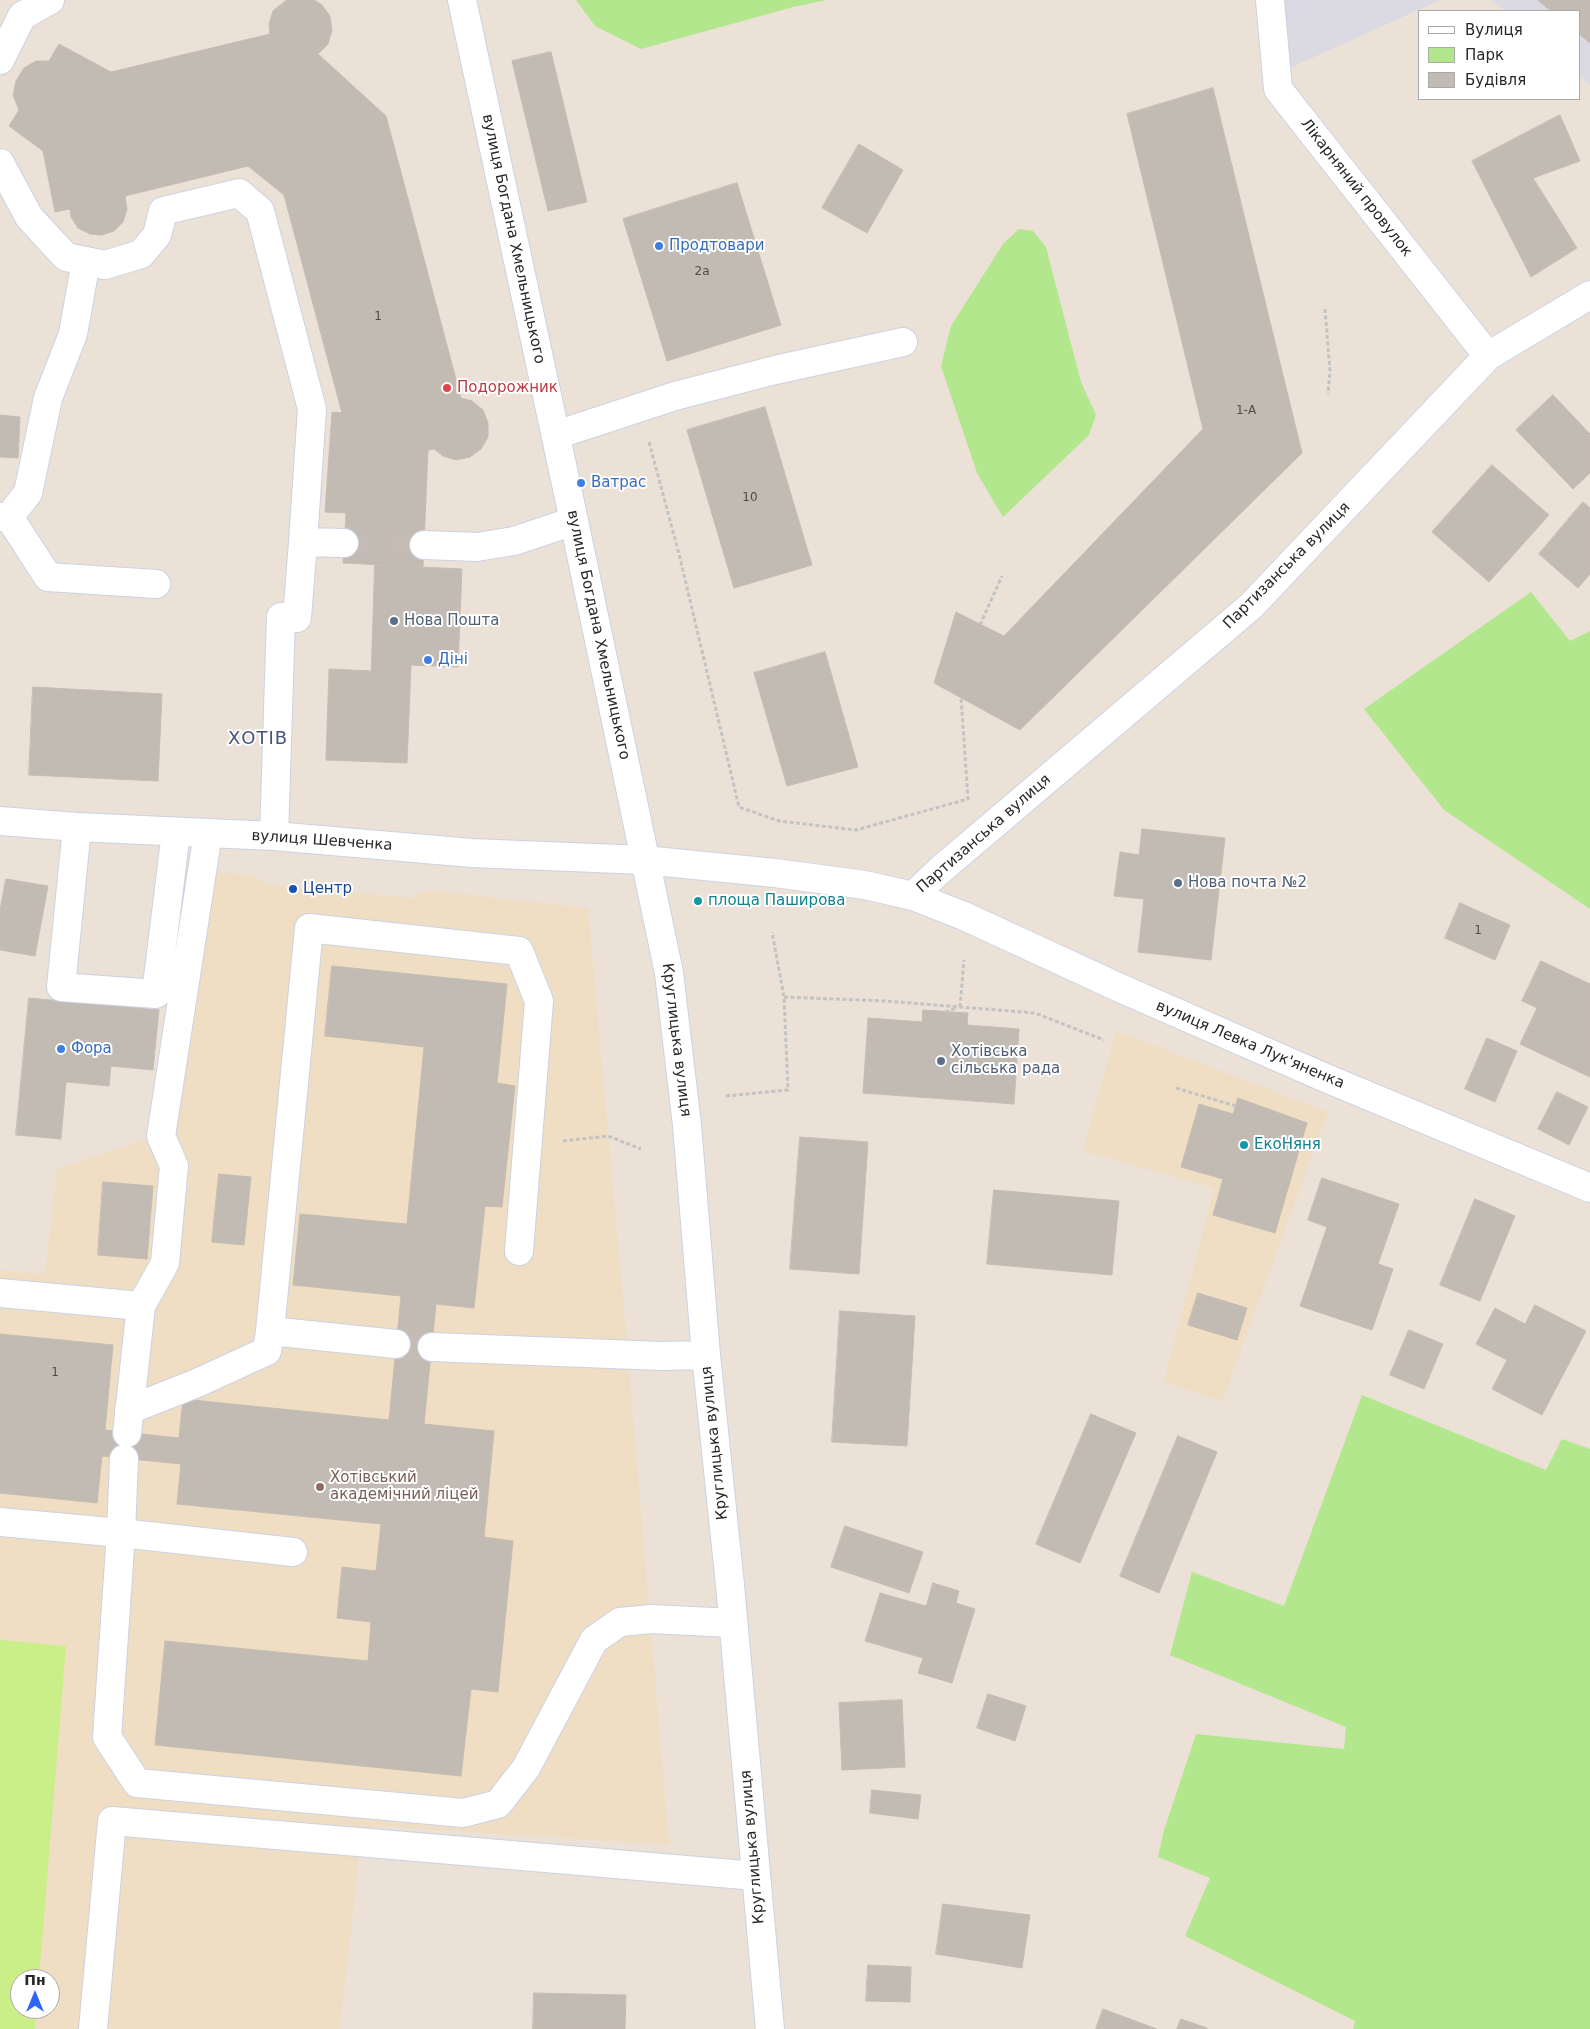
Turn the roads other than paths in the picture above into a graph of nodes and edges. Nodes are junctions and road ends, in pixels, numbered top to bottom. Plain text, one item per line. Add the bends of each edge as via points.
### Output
1 (50, 0) edge
2 (462, 0) edge
3 (1270, 0) edge
4 (15, 8) edge
5 (0, 60) edge
6 (0, 162) edge
7 (86, 261) junction
8 (1590, 295) edge
9 (903, 342) dead end
10 (1488, 356) junction
11 (556, 435) junction
12 (4, 517) edge
13 (574, 521) junction
14 (303, 542) junction
15 (344, 543) tunnel mouth
16 (424, 545) tunnel mouth
17 (156, 584) dead end
18 (0, 821) edge
19 (76, 828) junction
20 (176, 832) junction
21 (208, 833) junction
22 (274, 836) junction
23 (644, 860) junction
24 (913, 896) junction
25 (1590, 1188) edge
26 (519, 1250) dead end
27 (0, 1293) edge
28 (141, 1306) junction
29 (270, 1331) junction
30 (396, 1344) tunnel mouth
31 (432, 1347) tunnel mouth
32 (706, 1355) junction
33 (127, 1434) junction
34 (0, 1522) edge
35 (121, 1532) junction
36 (293, 1552) dead end
37 (733, 1623) junction
38 (756, 1876) junction
39 (93, 2029) edge
40 (770, 2029) edge

1 - 4 street
2 - 11 street, вулиця Богдана Хмельницького
3 - 10 street, Лікарняний провулок via 1278,89
4 - 5 street
6 - 7 street via 29,218 66,256
7 - 12 street via 73,334 48,398 28,493
7 - 14 street via 105,265 140,254 157,235 163,211 239,193 260,211 312,409
8 - 10 street, Партизанська вулиця
9 - 11 street via 675,396
10 - 24 street, Партизанська вулиця via 1251,606
11 - 13 street, вулиця Богдана Хмельницького
12 - 17 street via 48,577
13 - 16 street via 514,541 477,548
13 - 23 street, вулиця Богдана Хмельницького
14 - 15 street
14 - 22 street via 297,618 281,617
18 - 19 street, вулиця Шевченка
19 - 20 street, вулиця Шевченка
19 - 20 street via 61,987 156,994
20 - 21 street, вулиця Шевченка
21 - 22 street, вулиця Шевченка
21 - 28 street via 161,1136 174,1166 165,1263
22 - 23 street, вулиця Шевченка via 472,853
23 - 24 street via 865,885
23 - 32 street, Круглицька вулиця via 669,973
24 - 25 street, вулиця Левка Лук'яненка via 1310,1071
26 - 29 street via 539,1001 519,951 309,928
27 - 28 street
28 - 33 street
29 - 30 street
29 - 33 street via 267,1351 198,1383
31 - 32 street
32 - 37 street, Круглицька вулиця
33 - 35 street
34 - 35 street
35 - 36 street
35 - 37 street via 107,1737 136,1783 464,1812 498,1804 526,1768 594,1640 620,1622 651,1619
37 - 38 street, Круглицька вулиця
38 - 39 street via 112,1821
38 - 40 street, Круглицька вулиця

